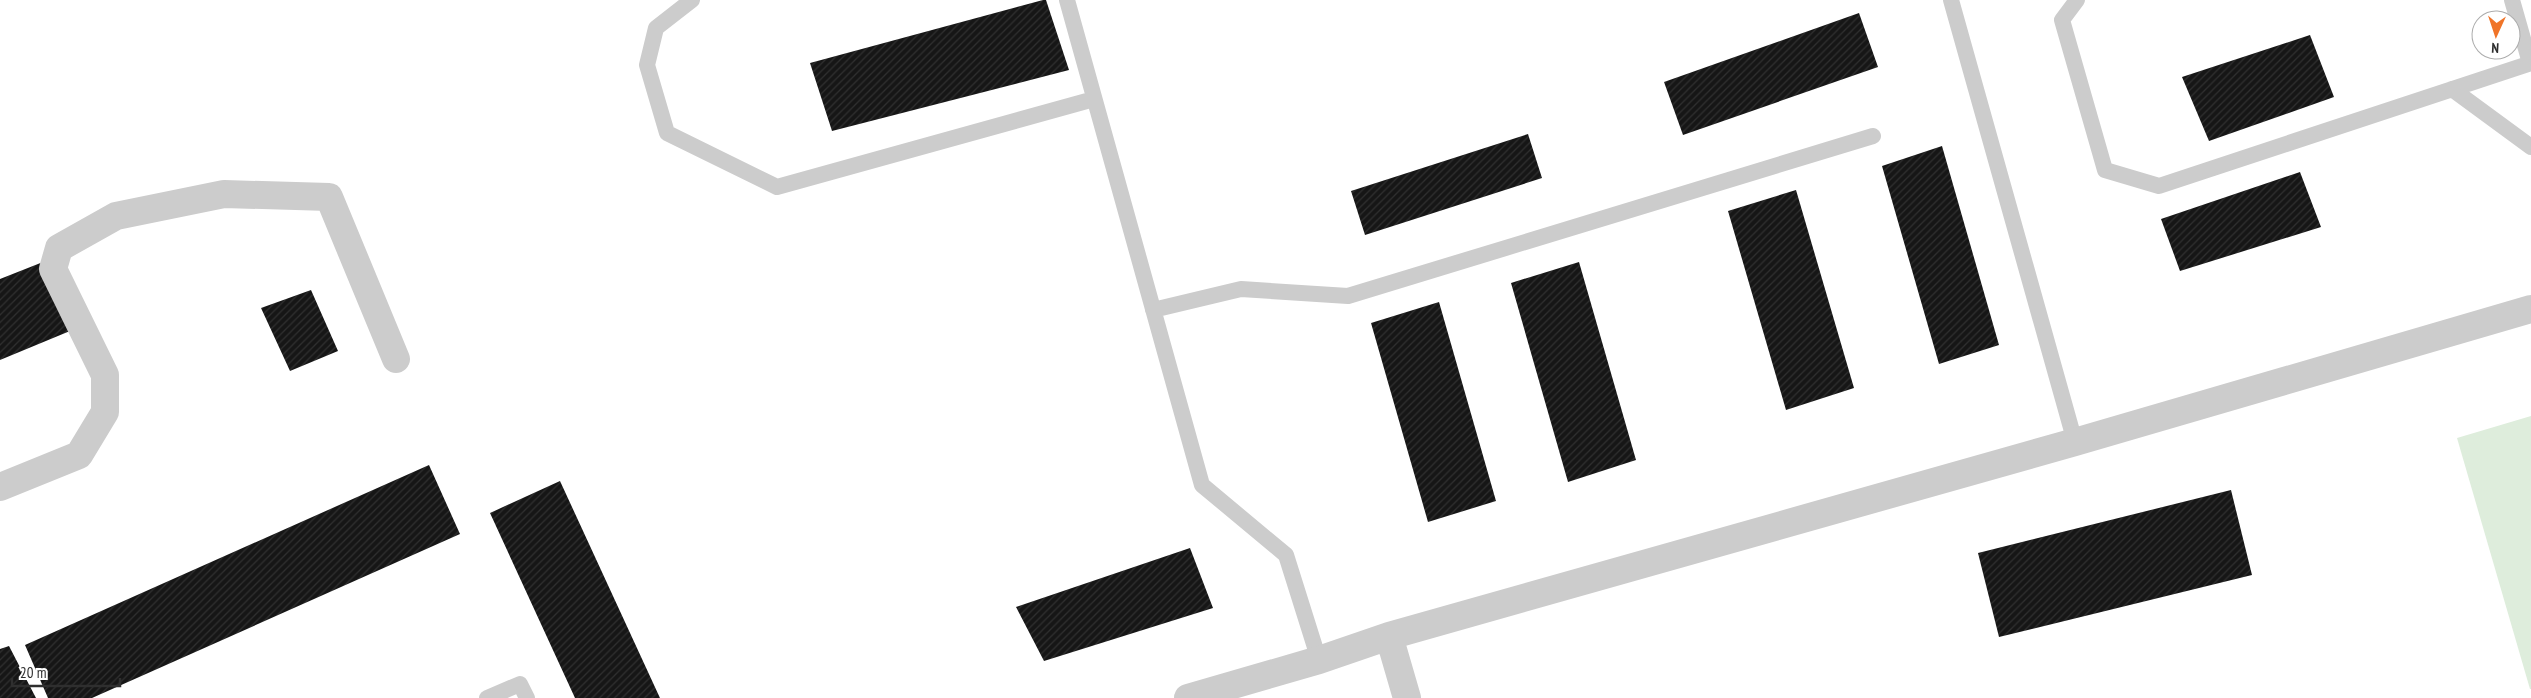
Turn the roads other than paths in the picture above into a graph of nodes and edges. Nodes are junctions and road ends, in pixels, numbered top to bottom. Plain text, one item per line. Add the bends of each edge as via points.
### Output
1 (692, 0) edge
2 (1067, 0) edge
3 (1951, 0) edge
4 (2077, 0) edge
5 (2512, 0) edge
6 (2530, 63) edge
7 (2452, 89) junction
8 (1094, 100) junction
9 (1873, 136) dead end
10 (2531, 147) edge
11 (2531, 309) edge
12 (1153, 310) junction
13 (396, 359) dead end
14 (2074, 442) junction
15 (0, 486) edge
16 (1389, 636) junction
17 (1319, 660) junction
18 (487, 698) edge
19 (527, 698) edge
20 (1188, 698) edge
21 (1407, 698) edge

1 - 8 lane via 656,28 647,65 667,133 777,187
2 - 8 lane
3 - 14 lane
4 - 7 lane via 2062,20 2105,170 2159,186
5 - 6 lane
6 - 7 lane
7 - 10 lane
8 - 12 lane
9 - 12 lane via 1348,296 1241,290
11 - 14 street
12 - 17 lane via 1202,485 1286,555
13 - 15 street via 328,197 224,194 116,216 59,248 53,269 105,375 105,412 80,455
14 - 16 street
16 - 17 street
16 - 21 street
17 - 20 street
18 - 19 lane via 520,684

